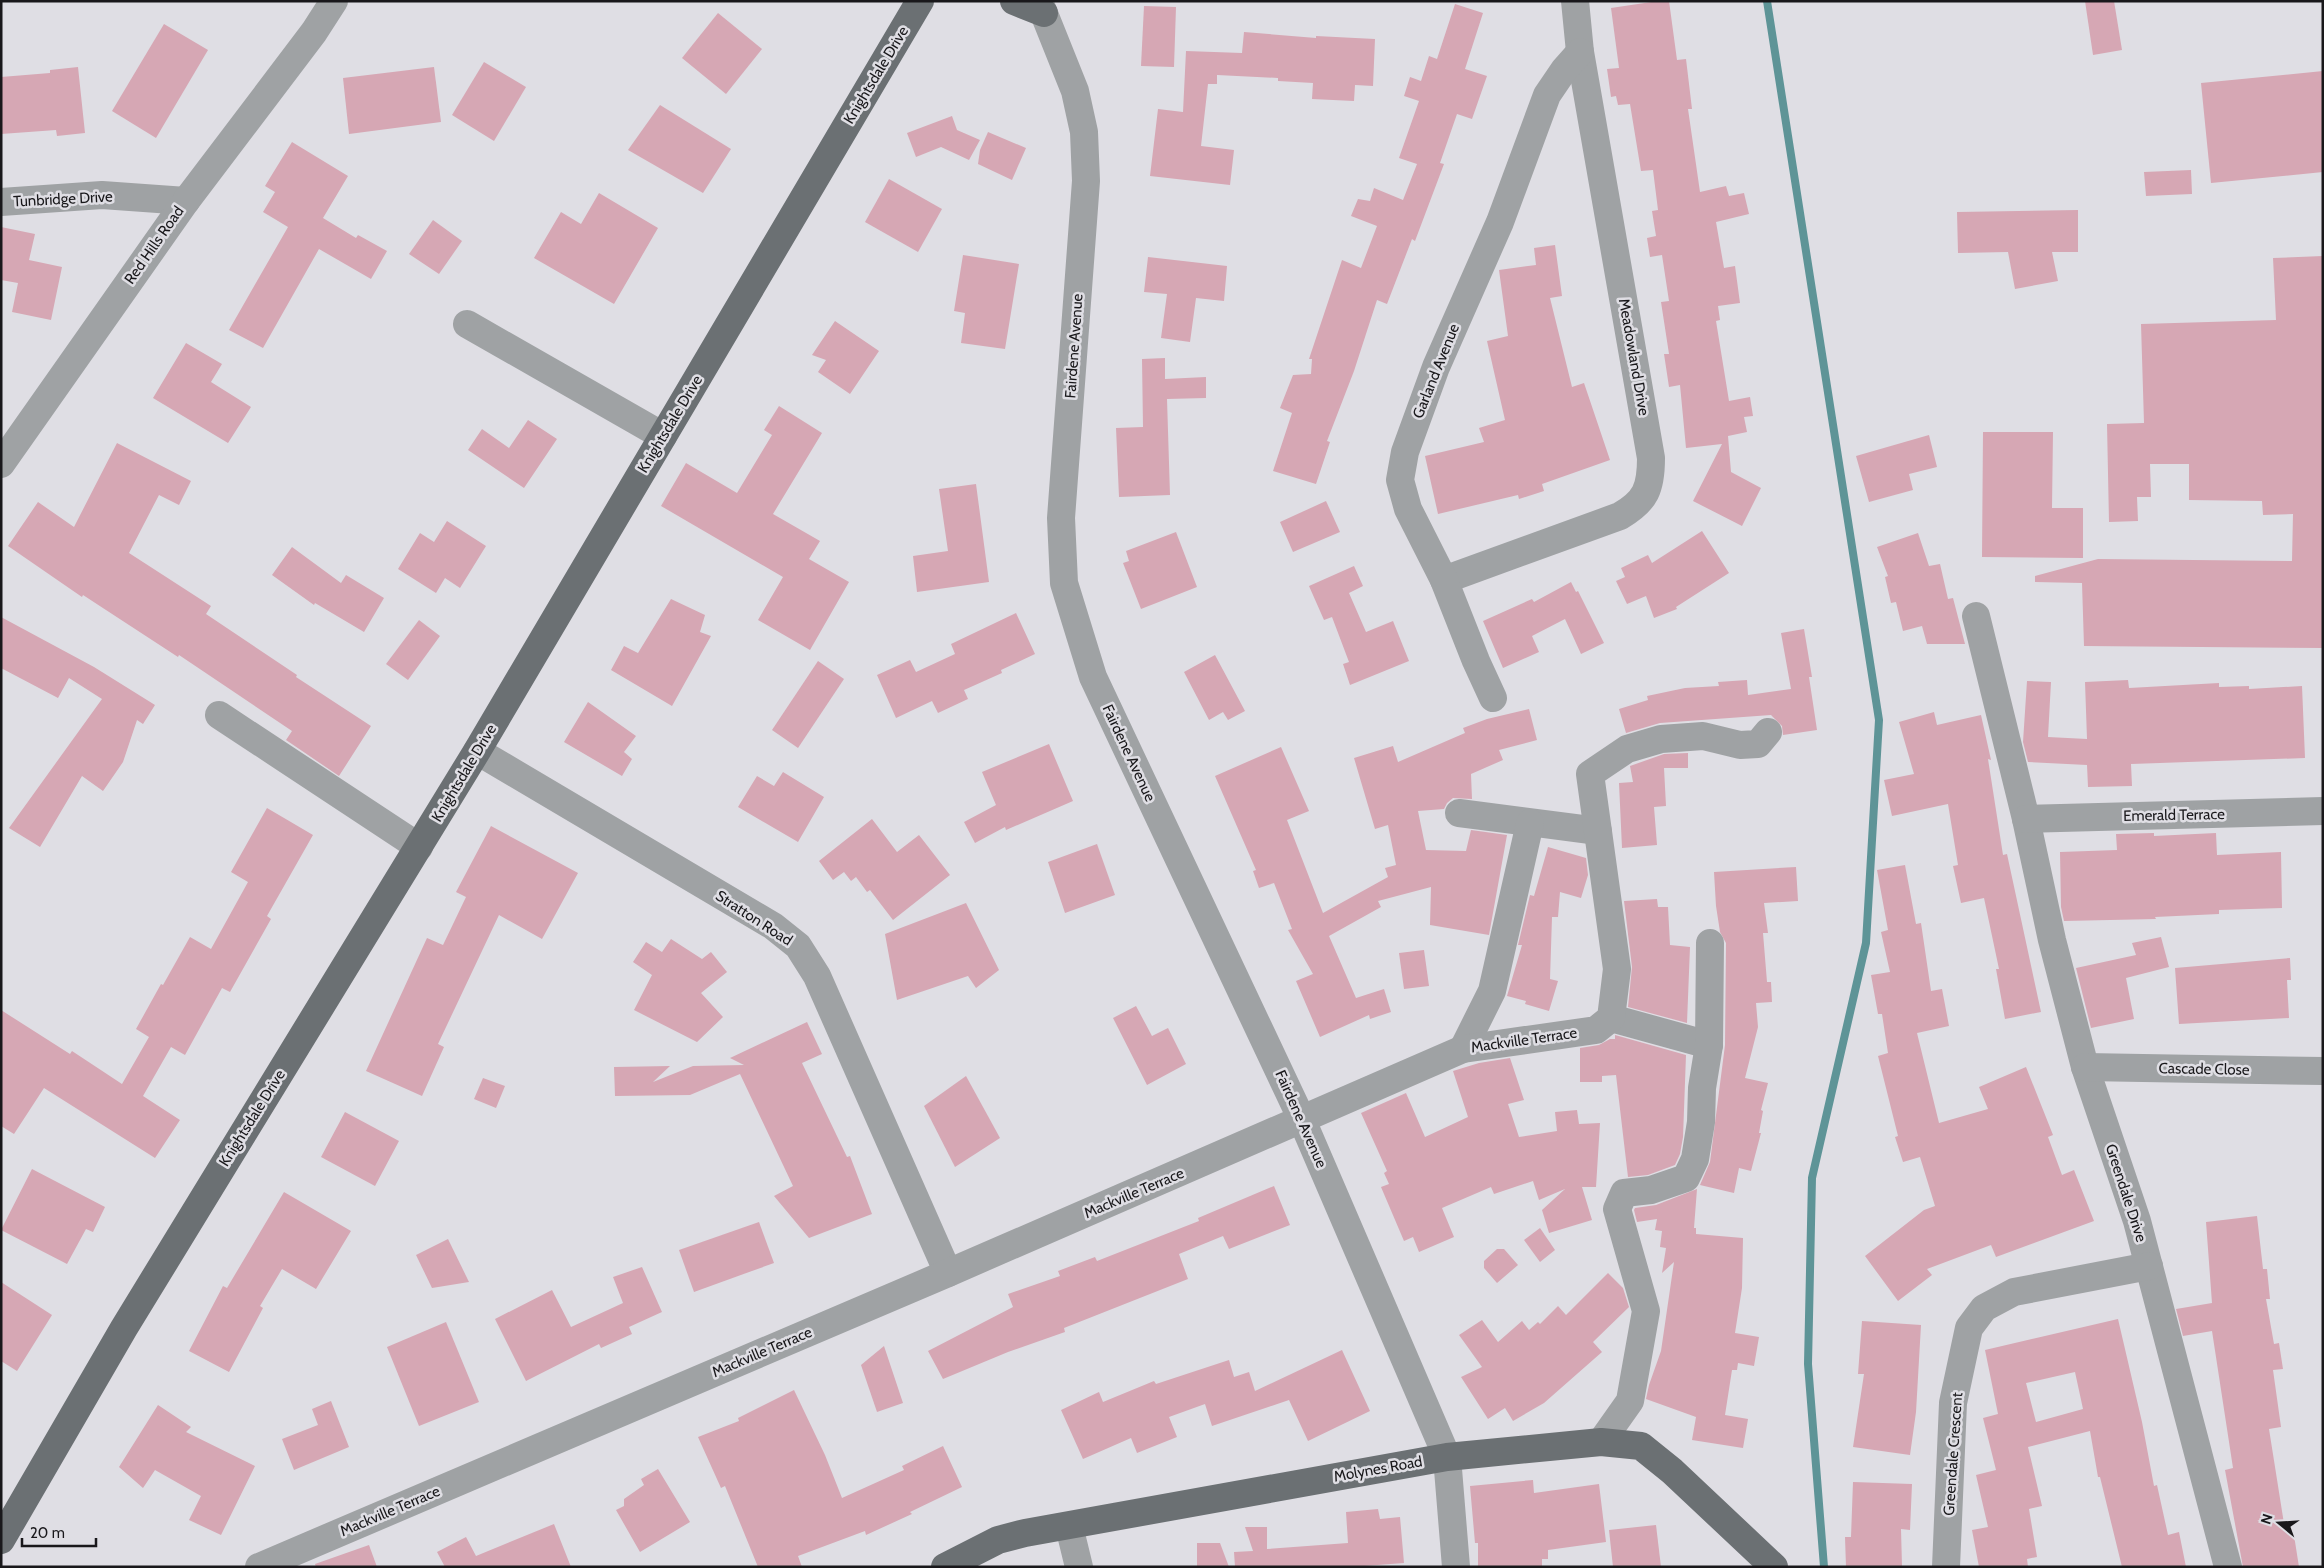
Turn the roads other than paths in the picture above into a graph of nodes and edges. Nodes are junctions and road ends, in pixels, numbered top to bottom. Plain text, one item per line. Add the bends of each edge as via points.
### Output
1 (334, 1) edge
2 (920, 1) edge
3 (1014, 1) edge
4 (1575, 1) edge
5 (1042, 7) edge
6 (1580, 52) junction
7 (186, 201) junction
8 (1, 202) edge
9 (467, 324) dead end
10 (663, 436) junction
11 (1, 464) edge
12 (1444, 580) junction
13 (1976, 616) dead end
14 (1493, 698) dead end
15 (219, 715) dead end
16 (1768, 732) dead end
17 (478, 751) junction
18 (2323, 811) edge
19 (1459, 813) dead end
20 (2026, 819) junction
21 (1530, 823) junction
22 (1598, 831) junction
23 (419, 847) junction
24 (1710, 943) dead end
25 (1611, 1018) junction
26 (1708, 1046) junction
27 (1463, 1049) junction
28 (2085, 1066) junction
29 (2323, 1071) edge
30 (1302, 1120) junction
31 (2149, 1266) junction
32 (948, 1273) junction
33 (1601, 1442) junction
34 (1446, 1457) junction
35 (1069, 1526) junction
36 (1, 1540) edge
37 (1774, 1566) edge
38 (259, 1567) edge
39 (945, 1567) edge
40 (1079, 1567) edge
41 (1456, 1567) edge
42 (1946, 1567) edge
43 (2228, 1567) edge

1 - 7 street, Red Hills Road
2 - 10 main road, Knightsdale Drive
3 - 5 main road
4 - 6 street, Meadowland Drive
5 - 30 street, Fairdene Avenue via 1075,91 1084,132 1086,181 1061,518 1064,583 1093,676
6 - 12 street, Garland Avenue via 1547,95 1500,222 1436,367 1405,452 1400,480 1408,509
6 - 12 street, Meadowland Drive via 1651,458 1651,477 1647,492 1636,507 1620,516
7 - 8 street, Tunbridge Drive via 102,195
7 - 11 street, Red Hills Road
9 - 10 street
10 - 17 main road, Knightsdale Drive
12 - 14 street, Garland Avenue
13 - 20 street, Greendale Drive
15 - 23 street
16 - 22 street via 1758,744 1740,745 1703,736 1661,739 1627,749 1590,774
17 - 23 main road, Knightsdale Drive
17 - 32 street, Stratton Road via 773,926 798,946 817,976
18 - 20 street, Emerald Terrace
19 - 21 street
20 - 28 street, Greendale Drive via 2052,940
21 - 22 street
21 - 27 street via 1492,991
22 - 25 street via 1617,969
23 - 36 main road, Knightsdale Drive via 124,1328
24 - 26 street
25 - 26 street
25 - 27 street, Mackville Terrace via 1596,1030
26 - 33 street via 1695,1159 1686,1178 1672,1185 1624,1193 1618,1209 1646,1311 1630,1401
27 - 30 street, Mackville Terrace
28 - 29 street, Cascade Close
28 - 31 street, Greendale Drive
30 - 32 street, Mackville Terrace
30 - 34 street, Fairdene Avenue
31 - 42 street, Greendale Crescent via 2014,1292 1984,1308 1969,1328 1953,1403
31 - 43 street, Greendale Drive
32 - 38 street, Mackville Terrace
33 - 34 main road, Molynes Road
33 - 37 main road, Molynes Road via 1641,1446
34 - 35 main road, Molynes Road
34 - 41 street, Fairdene Avenue
35 - 39 main road, Molynes Road via 998,1540
35 - 40 street

